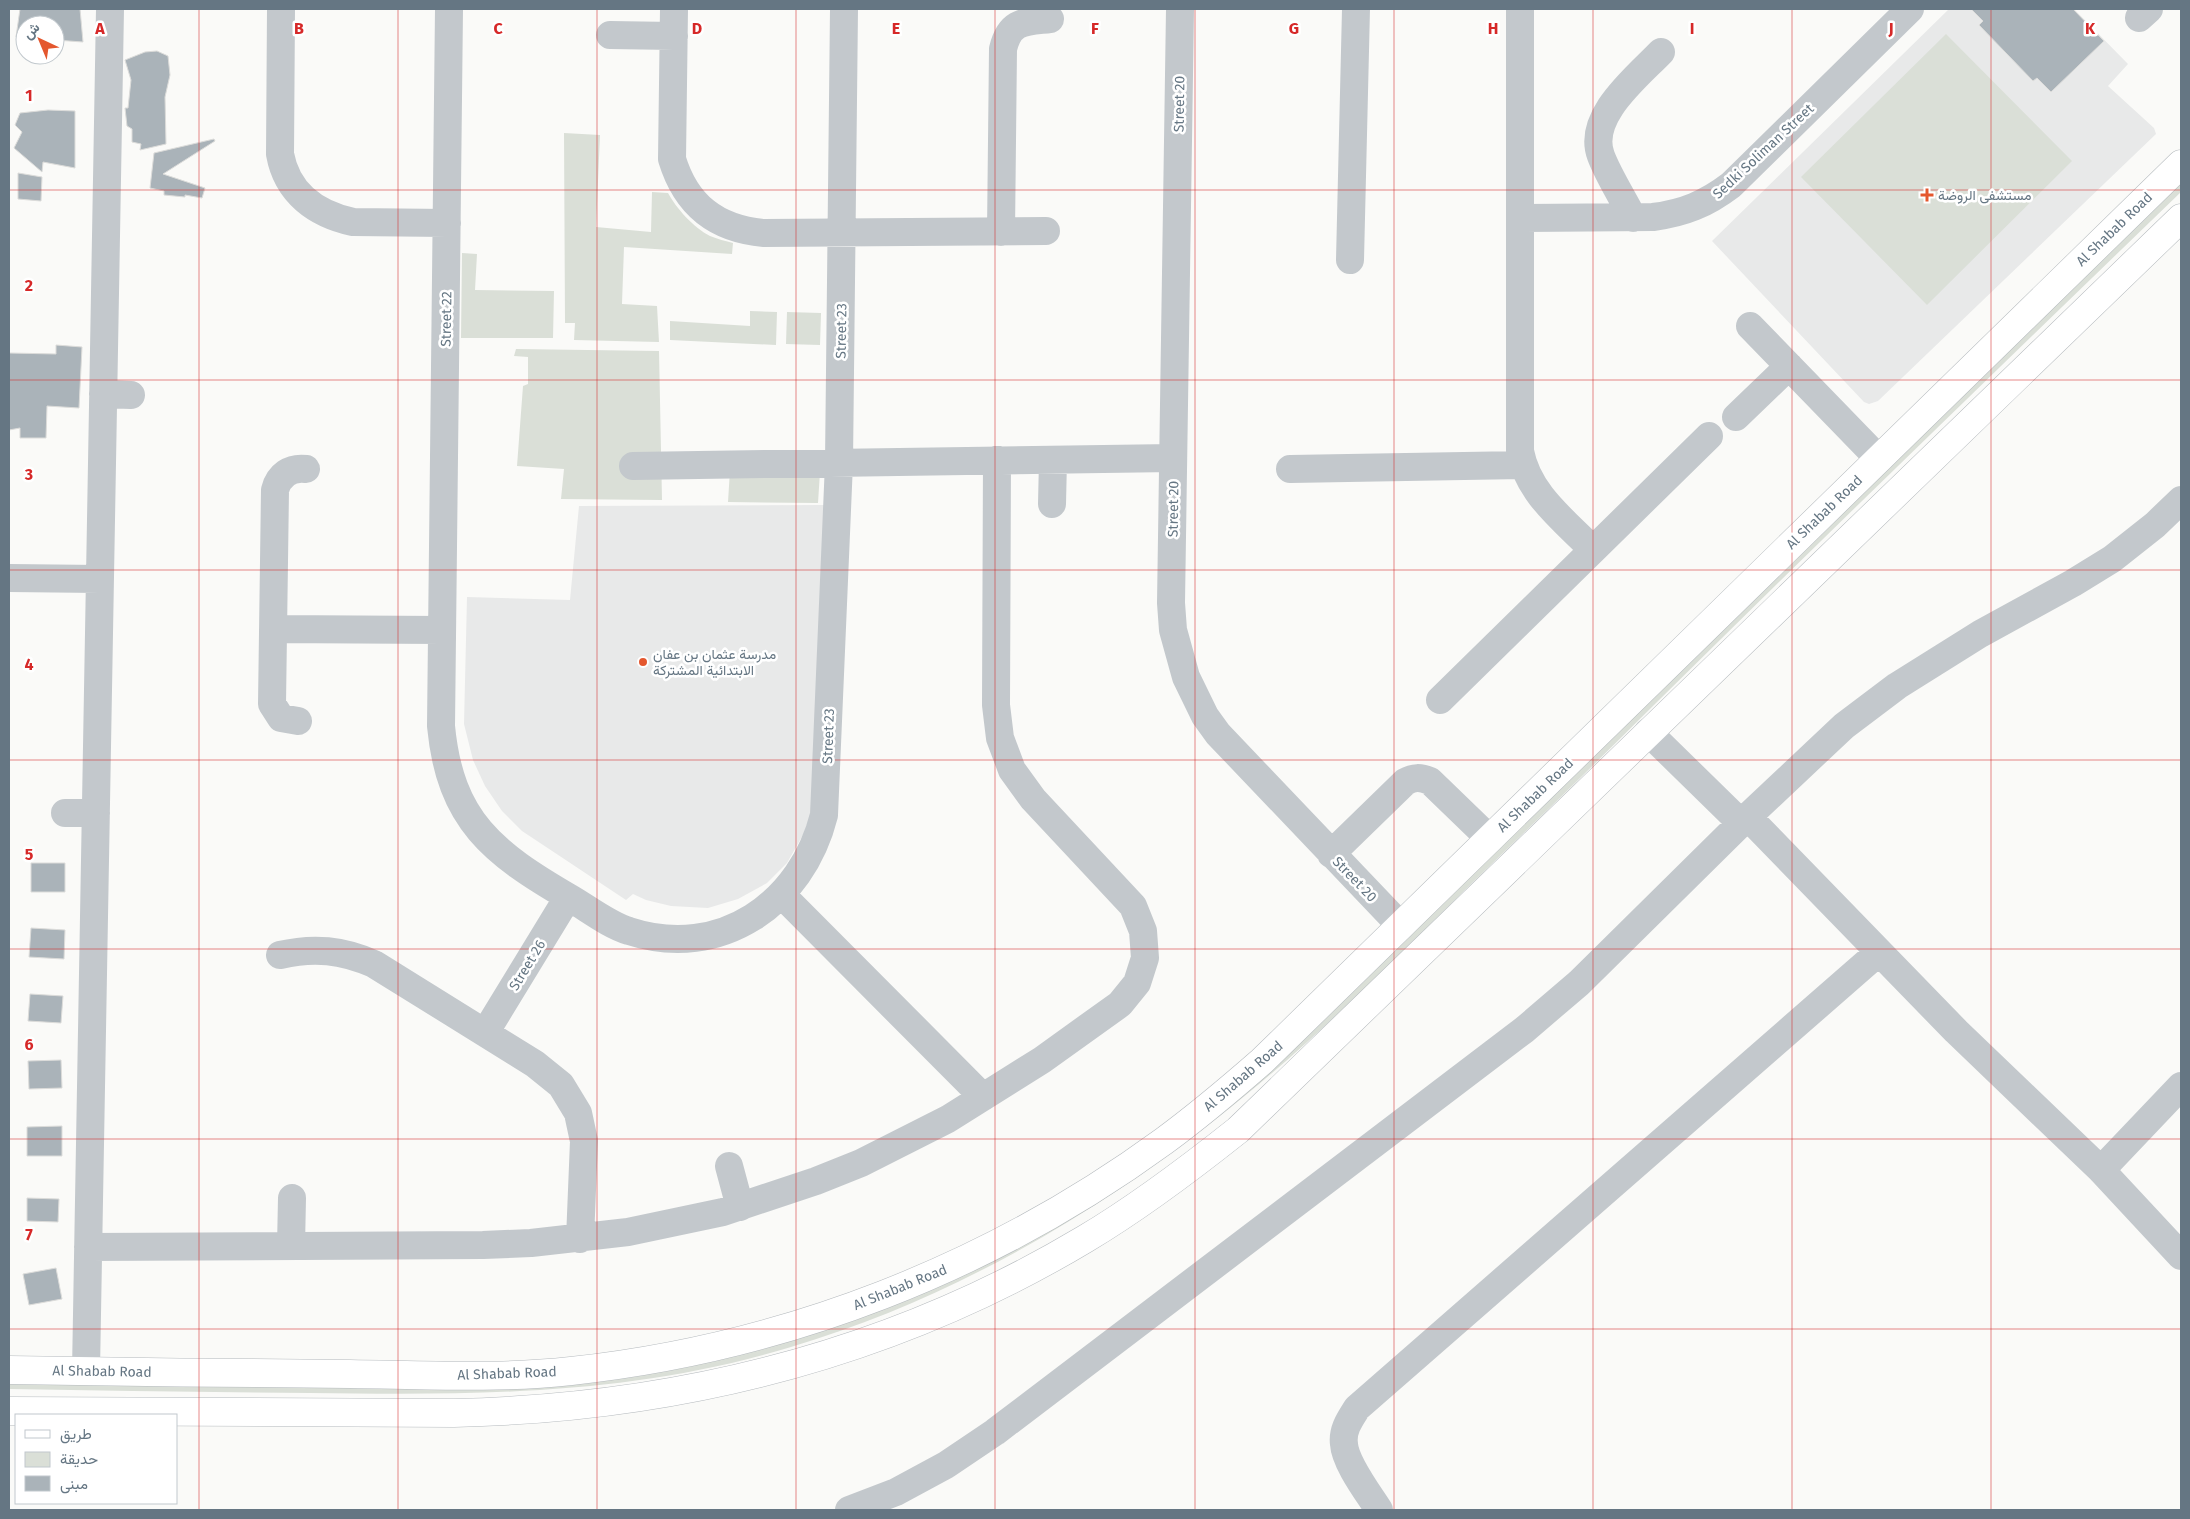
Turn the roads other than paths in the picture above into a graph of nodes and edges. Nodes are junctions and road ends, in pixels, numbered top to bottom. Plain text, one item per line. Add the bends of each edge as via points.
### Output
1 (110, 9) edge
2 (281, 9) edge
3 (449, 9) edge
4 (674, 9) edge
5 (844, 9) edge
6 (1180, 9) edge
7 (1356, 9) edge
8 (1520, 9) edge
9 (1910, 9) edge
10 (1050, 19) dead end
11 (610, 35) dead end
12 (674, 36) junction
13 (1661, 52) dead end
14 (2181, 164) edge
15 (1520, 218) junction
16 (1633, 218) junction
17 (2181, 218) edge
18 (447, 223) junction
19 (1046, 231) dead end
20 (842, 232) junction
21 (1001, 232) junction
22 (1350, 260) dead end
23 (1750, 326) dead end
24 (1789, 366) junction
25 (104, 394) junction
26 (132, 395) dead end
27 (1736, 417) dead end
28 (1709, 436) dead end
29 (1173, 458) junction
30 (1879, 459) junction
31 (997, 460) junction
32 (1053, 460) junction
33 (839, 463) junction
34 (1522, 465) junction
35 (634, 466) dead end
36 (1290, 469) dead end
37 (306, 470) dead end
38 (2181, 500) edge
39 (1052, 504) dead end
40 (1593, 550) junction
41 (9, 578) edge
42 (100, 579) junction
43 (273, 629) junction
44 (442, 630) junction
45 (1440, 700) dead end
46 (298, 721) dead end
47 (1648, 732) junction
48 (96, 813) junction
49 (65, 814) dead end
50 (1744, 820) junction
51 (1490, 839) junction
52 (1331, 854) junction
53 (782, 895) junction
54 (568, 897) junction
55 (1401, 926) junction
56 (1879, 952) junction
57 (280, 955) dead end
58 (485, 1033) junction
59 (2181, 1086) edge
60 (984, 1097) junction
61 (729, 1166) dead end
62 (2101, 1170) junction
63 (292, 1198) dead end
64 (740, 1206) junction
65 (580, 1239) junction
66 (291, 1246) junction
67 (88, 1247) junction
68 (2181, 1256) edge
69 (9, 1370) edge
70 (86, 1371) junction
71 (9, 1411) edge
72 (849, 1510) edge
73 (1379, 1510) edge

1 - 25 street
2 - 18 street via 280,154 283,172 291,185 313,206 339,219
3 - 18 street, Street 22
4 - 12 street
5 - 20 street, Street 23
6 - 29 street, Street 20
7 - 22 street
8 - 15 street
9 - 16 street, Sedki Soliman Street via 1717,196 1673,214
10 - 21 street via 1022,22 1014,27 1003,49
11 - 12 street
12 - 20 street via 672,159 676,174 692,200 717,220 748,231
13 - 16 street via 1607,109 1600,135 1600,155
14 - 30 main road, Al Shabab Road
15 - 16 street, Sedki Soliman Street
15 - 34 street
17 - 47 main road
18 - 44 street, Street 22
19 - 21 street
20 - 21 street
20 - 33 street, Street 23
23 - 24 street
24 - 27 street
24 - 30 street
25 - 26 street
25 - 42 street
28 - 40 street
29 - 32 street
29 - 52 street, Street 20 via 1171,604 1173,630 1186,676 1198,703 1218,734
30 - 51 main road, Al Shabab Road
31 - 32 street
31 - 33 street
31 - 60 street via 996,705 1000,738 1022,785 1133,906 1144,931 1145,951 1142,971 1120,1004
32 - 39 street
33 - 35 street
33 - 53 street, Street 23 via 824,815 812,854
34 - 36 street
34 - 40 street via 1536,491
37 - 43 street via 288,471 275,490
38 - 50 street via 2112,559 1980,634 1897,686 1844,726
40 - 45 street
41 - 42 street
42 - 48 street
43 - 44 street
43 - 46 street via 272,704 281,718
44 - 54 street, Street 23 via 443,745 460,799 494,848
47 - 50 street
47 - 71 main road via 1238,1130 1189,1169 1085,1239 1023,1274 917,1323 838,1352 746,1378 688,1391 572,1408 454,1413
48 - 49 street
48 - 67 street
50 - 56 street
50 - 72 street via 1579,983 1478,1067 995,1432 946,1465 896,1492
51 - 52 street via 1430,781 1413,778 1405,782
51 - 55 main road, Al Shabab Road
52 - 55 street, Street 20
53 - 54 street, Street 23 via 738,926 681,939 627,931
53 - 60 street
54 - 58 street, Street 26
55 - 70 main road, Al Shabab Road via 1262,1061 1179,1130 1112,1177 1004,1241 843,1310 754,1337 681,1354 524,1375
56 - 62 street
56 - 73 street via 1357,1408 1347,1422 1344,1445
57 - 58 street via 314,950 348,953 380,967
58 - 65 street via 549,1073 561,1085 578,1114 584,1148
59 - 62 street
60 - 64 street via 861,1163 816,1182
61 - 64 street
62 - 68 street
63 - 66 street
64 - 65 street via 676,1223
65 - 66 street via 482,1245
66 - 67 street
67 - 70 street
69 - 70 main road, Al Shabab Road

